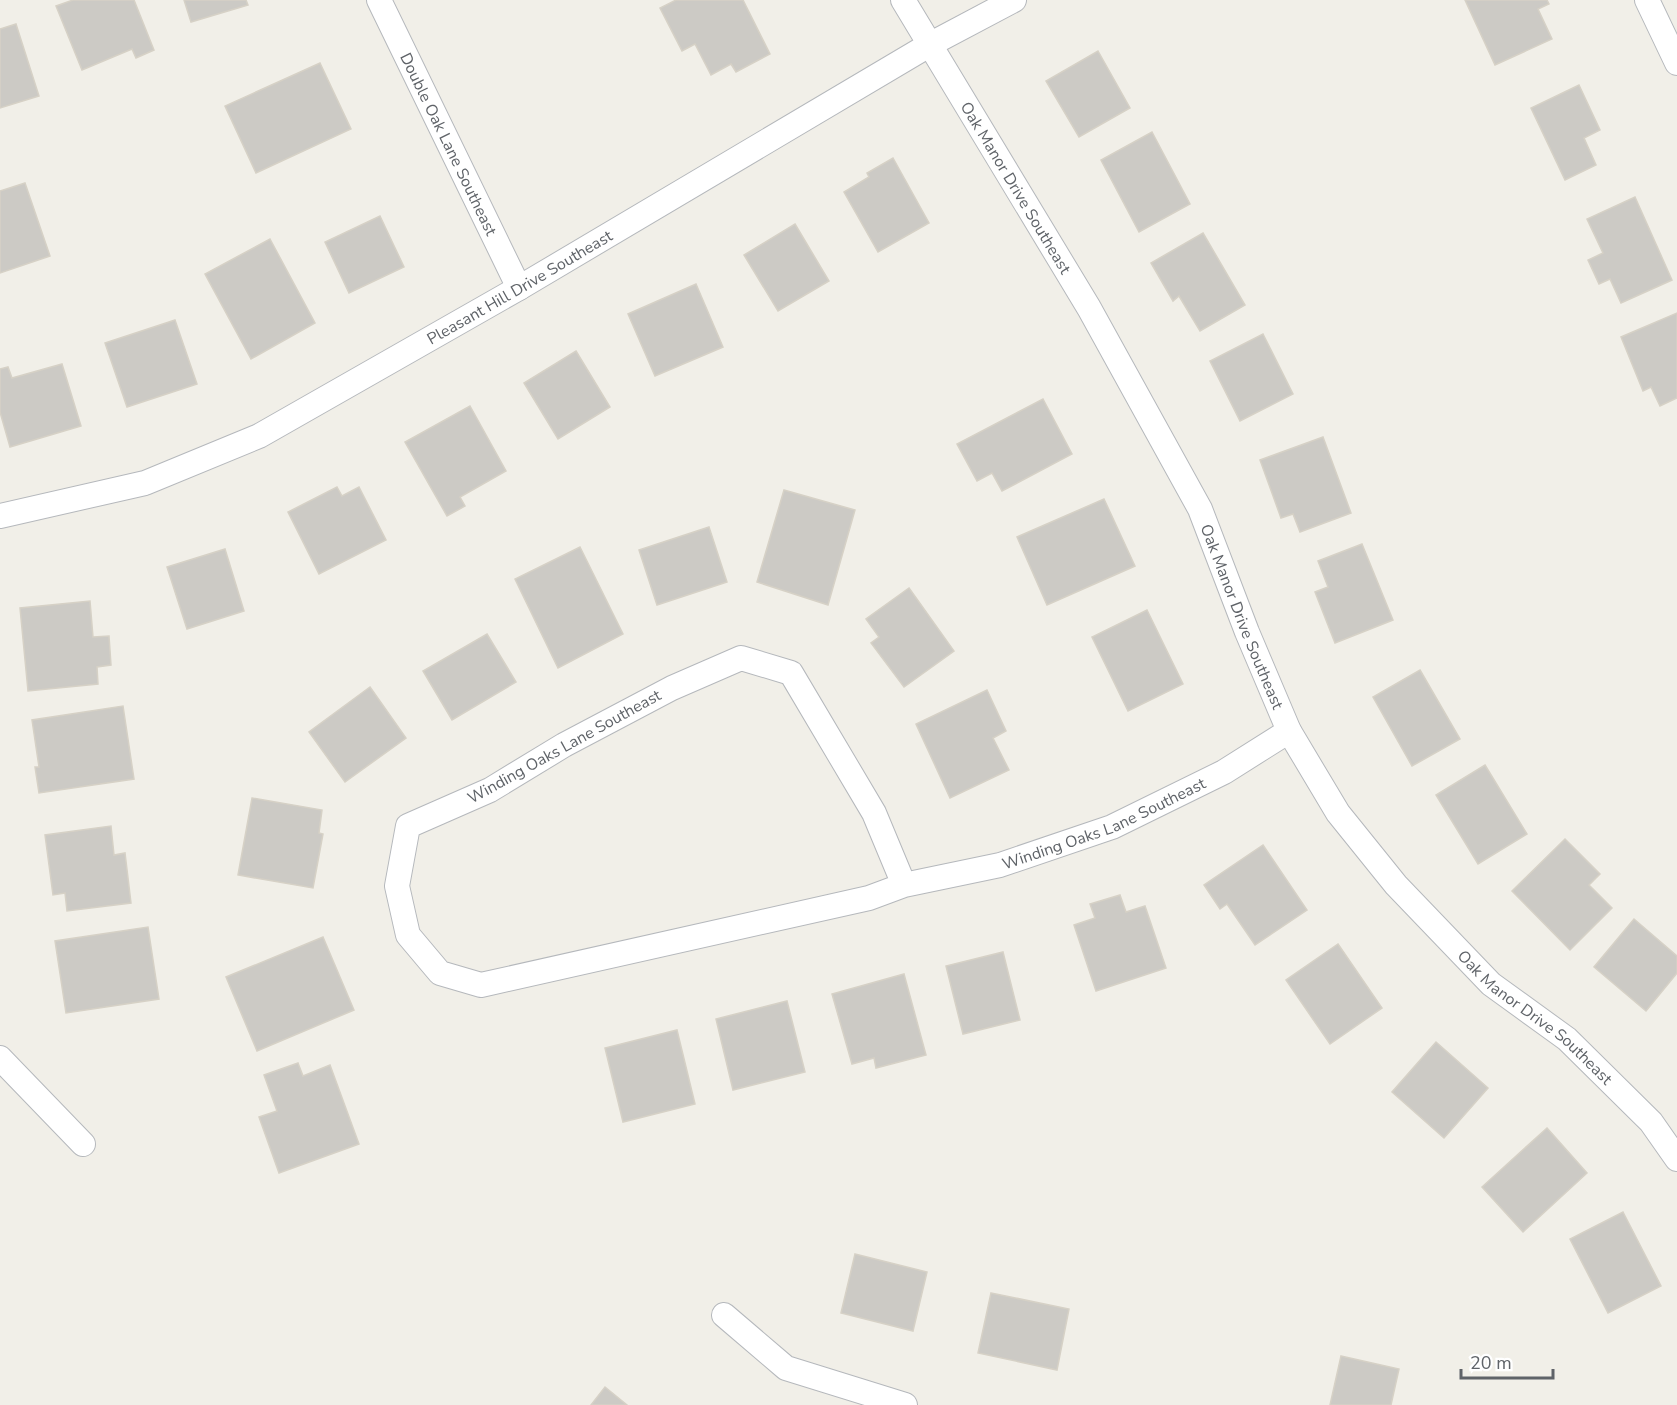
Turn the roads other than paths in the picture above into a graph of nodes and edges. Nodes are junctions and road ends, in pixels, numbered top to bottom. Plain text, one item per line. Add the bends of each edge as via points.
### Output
1 (379, 0) edge
2 (903, 0) edge
3 (1014, 0) edge
4 (1647, 0) edge
5 (929, 45) junction
6 (1677, 63) edge
7 (519, 288) junction
8 (0, 516) edge
9 (1289, 731) junction
10 (904, 885) junction
11 (0, 1058) edge
12 (83, 1144) dead end
13 (1677, 1159) edge
14 (724, 1315) dead end
15 (905, 1405) edge

1 - 7 street, Double Oak Lane Southeast
2 - 5 street, Oak Manor Drive Southeast
3 - 5 street, Pleasant Hill Drive Southeast
4 - 6 street
5 - 7 street, Pleasant Hill Drive Southeast
5 - 9 street, Oak Manor Drive Southeast via 1089,308 1200,509
7 - 8 street, Pleasant Hill Drive Southeast via 259,436 145,483
9 - 10 street, Winding Oaks Lane Southeast via 1224,772 1112,827 1000,865
9 - 13 street, Oak Manor Drive Southeast via 1338,813 1396,885 1491,984 1567,1039 1651,1122
10 - 10 street, Winding Oaks Lane Southeast via 869,898 481,985 440,973 420,951 408,935 397,886 408,826 490,790 564,745 672,688 741,658 791,673 874,813
11 - 12 street
14 - 15 street via 786,1368

